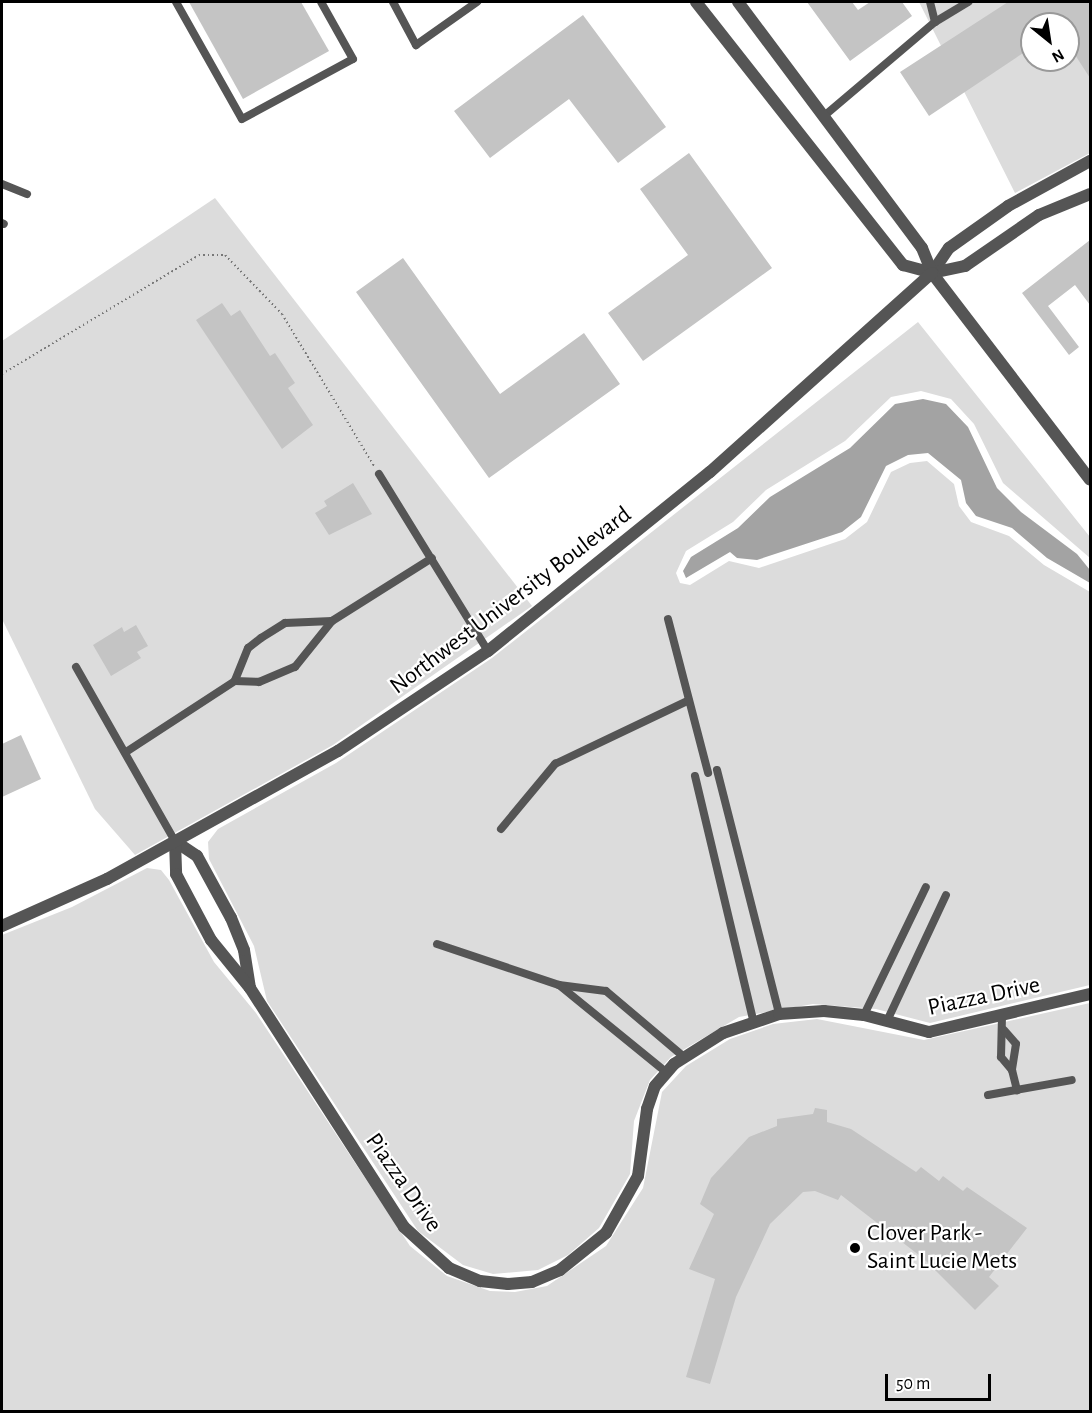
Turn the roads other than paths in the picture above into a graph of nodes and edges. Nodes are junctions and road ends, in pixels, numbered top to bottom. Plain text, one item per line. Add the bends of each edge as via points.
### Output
1 (176, 2) edge
2 (321, 2) edge
3 (393, 2) edge
4 (477, 2) edge
5 (696, 2) edge
6 (738, 2) edge
7 (930, 2) edge
8 (968, 2) edge
9 (935, 22) junction
10 (824, 116) junction
11 (1090, 161) edge
12 (2, 184) edge
13 (27, 194) dead end
14 (1090, 194) edge
15 (932, 273) junction
16 (379, 474) road end
17 (1090, 480) edge
18 (432, 558) junction
19 (668, 619) dead end
20 (332, 621) junction
21 (488, 651) junction
22 (76, 667) dead end
23 (235, 681) junction
24 (689, 700) junction
25 (126, 752) junction
26 (717, 770) dead end
27 (708, 773) dead end
28 (695, 776) dead end
29 (501, 829) dead end
30 (175, 841) junction
31 (926, 887) dead end
32 (946, 895) dead end
33 (2, 926) edge
34 (436, 944) dead end
35 (559, 985) junction
36 (250, 988) junction
37 (1090, 994) edge
38 (779, 1014) junction
39 (864, 1015) junction
40 (1002, 1016) junction
41 (753, 1020) junction
42 (887, 1021) junction
43 (1004, 1030) junction
44 (684, 1057) junction
45 (1012, 1070) junction
46 (666, 1072) junction
47 (1072, 1080) dead end
48 (1017, 1090) junction
49 (988, 1095) dead end

1 - 2 lane via 242,119 353,59
3 - 4 lane via 416,45
5 - 15 street via 903,265
6 - 10 street
7 - 9 lane
8 - 9 lane
9 - 10 lane
10 - 15 street via 922,248
11 - 15 street, Northwest University Boulevard via 1008,206 949,248
12 - 13 lane
14 - 15 street via 1039,215 965,266
15 - 17 street
15 - 21 street, Northwest University Boulevard via 710,472
16 - 18 lane
18 - 20 lane
18 - 21 lane
19 - 24 lane
20 - 23 lane via 295,666 259,682
20 - 23 lane via 285,623 248,648
21 - 30 street, Northwest University Boulevard via 338,752
22 - 25 lane
23 - 25 lane
24 - 27 lane
24 - 29 lane via 555,764
25 - 30 lane
26 - 38 lane
28 - 41 lane
30 - 33 street, Northwest University Boulevard via 107,879
30 - 36 street, Piazza Drive via 176,874 218,952
30 - 36 street, Piazza Drive via 197,856 231,918 244,950
31 - 39 lane
32 - 42 lane
34 - 35 lane
35 - 44 lane via 606,991
35 - 46 lane
36 - 46 street, Piazza Drive via 410,1235 443,1265 492,1283 522,1283 552,1275 606,1233 635,1184 649,1101
37 - 40 street, Piazza Drive
38 - 39 street, Piazza Drive
38 - 41 street, Piazza Drive
39 - 42 street, Piazza Drive
40 - 42 street, Piazza Drive via 922,1032
40 - 43 lane
41 - 44 street, Piazza Drive
43 - 45 lane via 1016,1044
43 - 45 lane via 999,1044 1001,1057
44 - 46 street, Piazza Drive
45 - 48 lane
47 - 48 lane
48 - 49 lane

